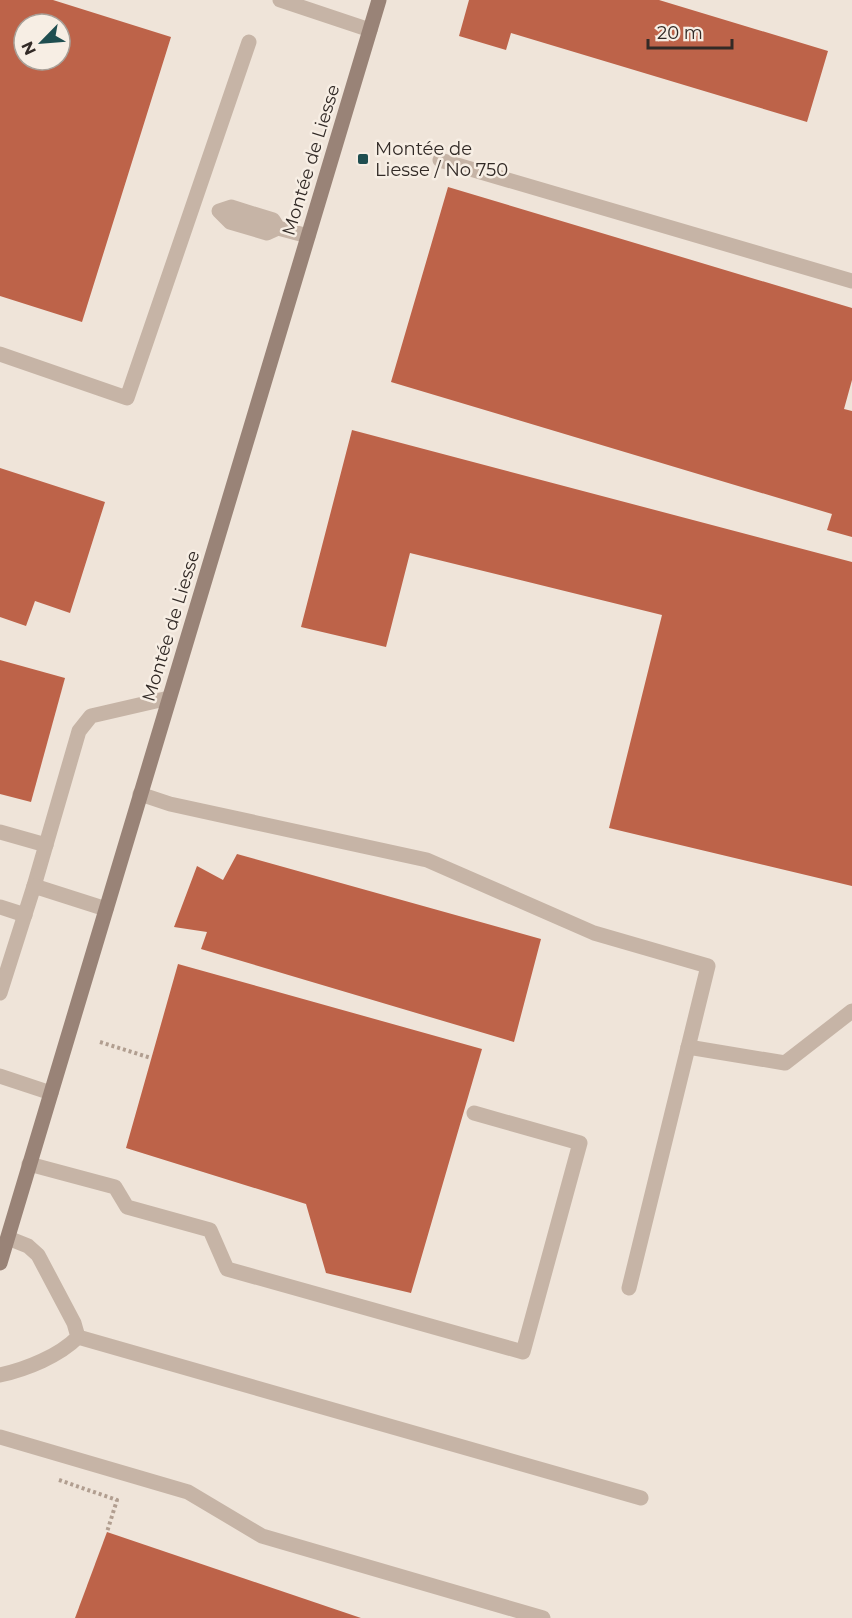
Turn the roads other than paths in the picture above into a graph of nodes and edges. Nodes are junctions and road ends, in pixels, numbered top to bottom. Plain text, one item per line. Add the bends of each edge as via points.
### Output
1 (280, 0) edge
2 (380, 0) edge
3 (370, 30) junction
4 (249, 42) dead end
5 (440, 160) dead end
6 (194, 204) junction
7 (308, 236) junction
8 (852, 281) edge
9 (0, 354) edge
10 (169, 698) junction
11 (140, 794) junction
12 (0, 832) edge
13 (46, 845) junction
14 (34, 886) junction
15 (0, 908) edge
16 (106, 909) junction
17 (25, 915) junction
18 (0, 993) edge
19 (852, 1011) edge
20 (688, 1047) junction
21 (0, 1076) edge
22 (51, 1093) junction
23 (474, 1113) dead end
24 (29, 1164) junction
25 (8, 1238) junction
26 (0, 1263) edge
27 (630, 1288) dead end
28 (78, 1337) junction
29 (0, 1375) edge
30 (0, 1437) edge
31 (641, 1498) dead end
32 (543, 1618) edge

1 - 3 lane
2 - 3 street, Montée de Liesse
3 - 7 street, Montée de Liesse
4 - 6 lane
5 - 8 lane
6 - 7 lane via 219,211 231,207 273,220 278,228
6 - 9 lane via 127,398
7 - 10 street, Montée de Liesse
10 - 11 street, Montée de Liesse
10 - 13 lane via 91,716 79,730
11 - 16 street, Montée de Liesse
11 - 20 lane via 170,804 427,860 594,933 708,966
12 - 13 lane
13 - 14 lane
14 - 16 lane
14 - 17 lane
15 - 17 lane
16 - 22 street, Montée de Liesse
17 - 18 lane
19 - 20 lane via 785,1063
20 - 27 lane
21 - 22 lane
22 - 24 street, Montée de Liesse
23 - 24 lane via 580,1143 523,1352 227,1269 210,1230 127,1207 115,1187
24 - 25 street, Montée de Liesse
25 - 26 street, Montée de Liesse
25 - 28 lane via 38,1255
28 - 29 lane via 54,1354
28 - 31 lane
30 - 32 lane via 188,1492 262,1536

